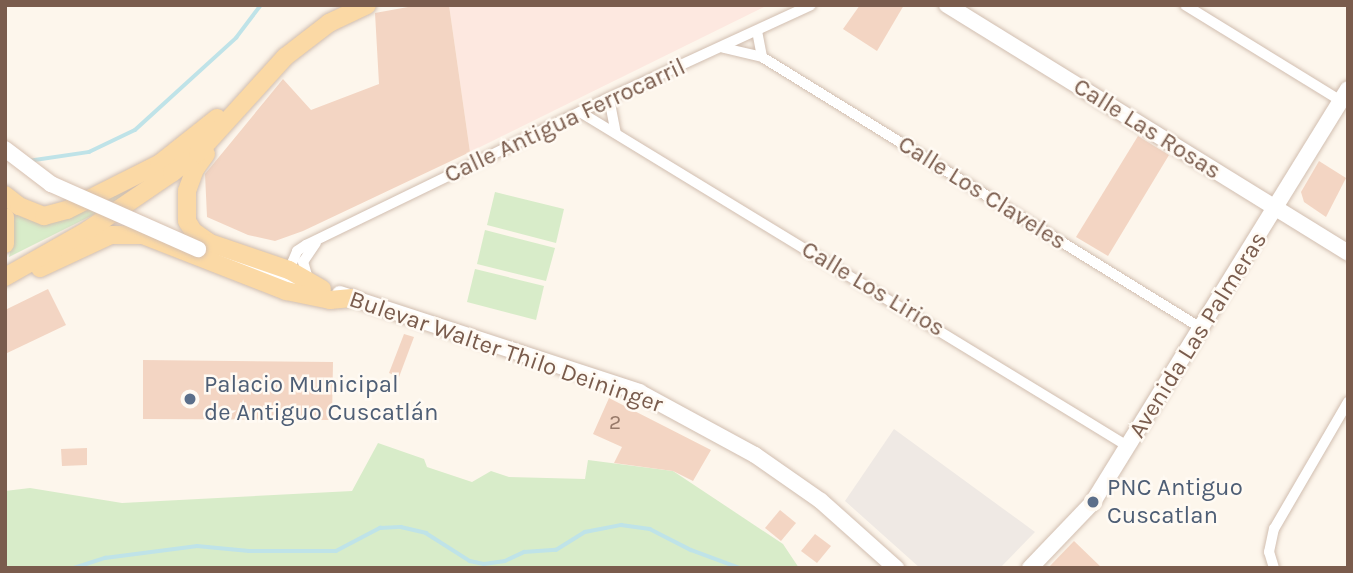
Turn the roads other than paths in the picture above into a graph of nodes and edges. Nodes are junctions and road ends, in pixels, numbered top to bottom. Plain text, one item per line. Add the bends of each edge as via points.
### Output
1 (367, 5) edge
2 (811, 5) edge
3 (947, 5) edge
4 (1185, 5) edge
5 (757, 31) junction
6 (724, 48) junction
7 (285, 57) junction
8 (762, 57) junction
9 (262, 82) junction
10 (1344, 95) edge
11 (609, 98) junction
12 (580, 112) junction
13 (616, 133) junction
14 (5, 149) edge
15 (5, 195) edge
16 (1276, 209) junction
17 (5, 217) edge
18 (320, 239) junction
19 (5, 244) edge
20 (1348, 253) edge
21 (287, 275) junction
22 (5, 277) edge
23 (260, 278) junction
24 (5, 284) edge
25 (315, 284) junction
26 (352, 298) junction
27 (1201, 328) junction
28 (1348, 402) edge
29 (1129, 447) junction
30 (896, 568) edge
31 (1030, 568) edge
32 (1273, 568) edge

1 - 7 main road via 329,23
2 - 5 street, Calle Antigua Ferrocarril
3 - 16 street, Calle Las Rosas
4 - 10 street
5 - 6 street, Calle Antigua Ferrocarril
5 - 8 street
6 - 8 street, Calle Los Claveles
6 - 11 street, Calle Antigua Ferrocarril
7 - 9 main road
7 - 15 main road via 198,134 136,177 54,215 32,212
8 - 27 street, Calle Los Claveles
9 - 21 main road via 195,169 187,191 187,221 210,243
9 - 22 main road via 198,153 172,173 88,230
10 - 16 street, Avenida Las Palmeras
11 - 12 street, Calle Antigua Ferrocarril
11 - 13 street
12 - 13 street, Calle Los Lirios
12 - 18 street, Calle Antigua Ferrocarril
13 - 29 street, Calle Los Lirios
14 - 21 street, bridge via 51,184 198,249
16 - 20 street, Calle Las Rosas
16 - 27 street, Avenida Las Palmeras
17 - 19 main road
18 - 21 street, Calle Antigua Ferrocarril via 297,251
18 - 25 street via 303,262
21 - 25 main road
23 - 24 main road via 156,238 124,233
23 - 25 street, Bulevar Walter Thilo Deininger via 313,291
23 - 26 main road via 309,296
25 - 26 street, Bulevar Walter Thilo Deininger
26 - 30 street, Bulevar Walter Thilo Deininger via 639,392 755,455 821,501
27 - 29 street, Avenida Las Palmeras
28 - 32 street via 1274,529 1269,552
29 - 31 street, Avenida Las Palmeras via 1093,502

